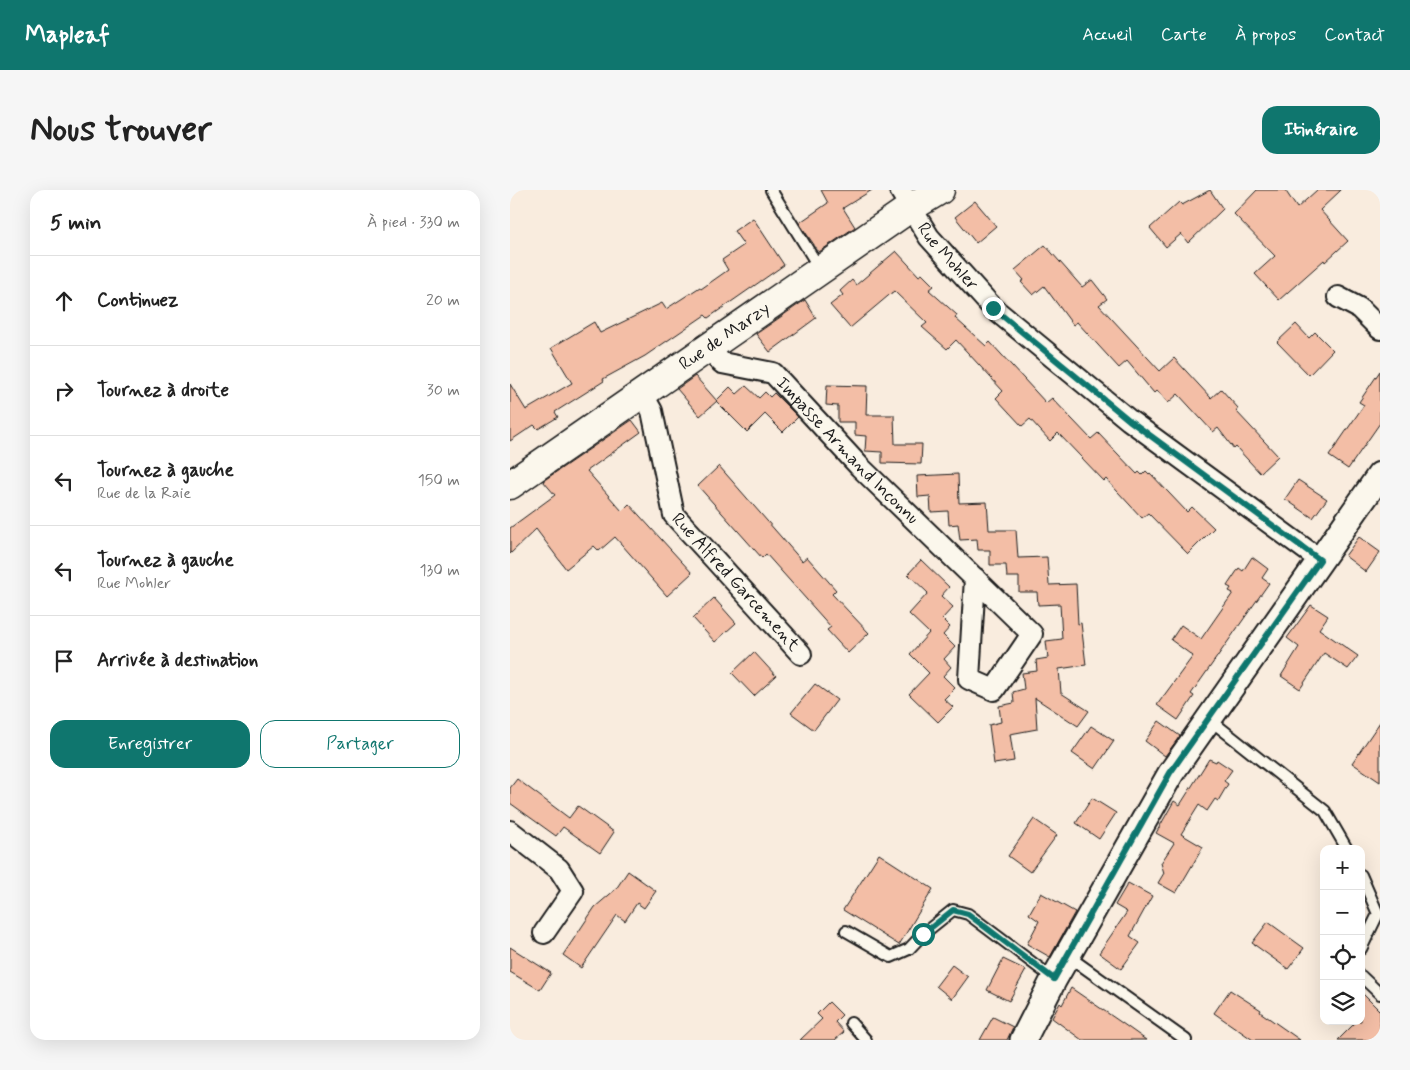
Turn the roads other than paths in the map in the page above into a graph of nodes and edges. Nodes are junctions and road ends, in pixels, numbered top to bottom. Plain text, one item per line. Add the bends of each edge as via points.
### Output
1 (771, 190) edge
2 (940, 190) edge
3 (905, 199) edge
4 (820, 270) junction
5 (1338, 297) dead end
6 (1380, 329) edge
7 (708, 348) junction
8 (642, 393) junction
9 (1380, 475) edge
10 (510, 485) edge
11 (1320, 560) junction
12 (975, 578) junction
13 (801, 654) dead end
14 (1208, 719) junction
15 (510, 831) edge
16 (1344, 845) edge
17 (1365, 884) edge
18 (846, 931) dead end
19 (544, 933) dead end
20 (1365, 941) edge
21 (1067, 955) junction
22 (1054, 979) junction
23 (1365, 980) edge
24 (1380, 994) edge
25 (851, 1023) dead end
26 (866, 1040) edge
27 (1024, 1040) edge
28 (1186, 1040) edge

1 - 4 lane
2 - 3 main road, Rue de Marzy
3 - 4 main road, Rue de Marzy
3 - 11 street, Rue Mohler via 935,245 993,308 1129,420
4 - 7 main road, Rue de Marzy
5 - 6 street via 1359,308
7 - 8 main road, Rue de Marzy
7 - 12 street, Impasse Armand Inconnu via 722,363 773,373 860,467
8 - 10 main road, Rue de Marzy
8 - 13 street, Rue Alfred Garcement via 652,411 674,515
9 - 11 street
11 - 14 street
12 - 12 street, Impasse Armand Inconnu via 1032,634 994,690 969,679
14 - 16 lane via 1325,811
14 - 21 street via 1170,773
15 - 19 street via 559,870 573,892
17 - 20 lane via 1378,914
18 - 22 lane via 891,956 909,948 953,910 968,914
21 - 22 street
21 - 28 lane
22 - 27 street
23 - 24 lane
25 - 26 lane

